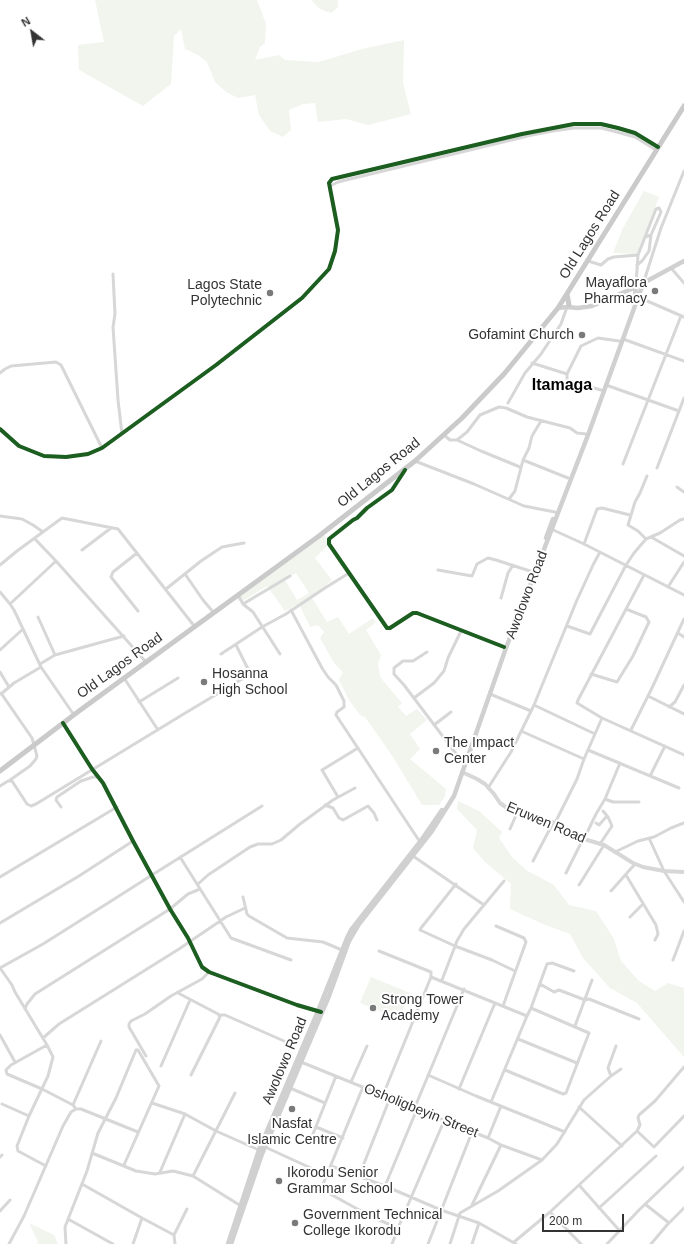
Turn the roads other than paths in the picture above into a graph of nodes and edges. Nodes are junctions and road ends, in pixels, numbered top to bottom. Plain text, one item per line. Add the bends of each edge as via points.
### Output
1 (684, 106) edge
2 (657, 149) junction
3 (684, 171) edge
4 (651, 235) junction
5 (645, 237) junction
6 (638, 255) junction
7 (684, 259) edge
8 (588, 261) junction
9 (637, 265) junction
10 (671, 268) junction
11 (113, 274) dead end
12 (643, 282) junction
13 (684, 283) edge
14 (636, 286) junction
15 (567, 294) junction
16 (638, 297) junction
17 (562, 302) junction
18 (568, 306) junction
19 (558, 308) junction
20 (682, 317) edge
21 (621, 340) junction
22 (665, 354) junction
23 (684, 361) edge
24 (532, 363) junction
25 (0, 373) edge
26 (567, 374) junction
27 (606, 385) junction
28 (601, 390) junction
29 (684, 398) edge
30 (648, 400) junction
31 (508, 403) dead end
32 (678, 411) junction
33 (541, 421) junction
34 (0, 429) edge
35 (122, 434) junction
36 (586, 434) junction
37 (444, 435) junction
38 (457, 440) junction
39 (102, 448) junction
40 (523, 460) junction
41 (415, 461) junction
42 (623, 464) dead end
43 (520, 467) junction
44 (657, 468) dead end
45 (405, 470) junction
46 (647, 476) dead end
47 (568, 478) junction
48 (677, 487) dead end
49 (684, 492) edge
50 (509, 499) junction
51 (555, 512) junction
52 (630, 515) junction
53 (0, 516) edge
54 (684, 519) edge
55 (111, 528) junction
56 (551, 529) junction
57 (43, 532) junction
58 (651, 537) junction
59 (35, 539) junction
60 (646, 539) junction
61 (244, 543) dead end
62 (584, 544) junction
63 (82, 550) dead end
64 (600, 552) junction
65 (138, 553) junction
66 (684, 556) edge
67 (56, 561) junction
68 (684, 562) edge
69 (1, 563) edge
70 (513, 565) junction
71 (626, 565) junction
72 (438, 570) dead end
73 (533, 572) junction
74 (349, 573) junction
75 (184, 574) junction
76 (644, 575) junction
77 (290, 576) dead end
78 (668, 587) junction
79 (166, 589) junction
80 (0, 592) edge
81 (238, 595) junction
82 (684, 596) edge
83 (501, 598) dead end
84 (10, 604) junction
85 (243, 604) junction
86 (626, 608) junction
87 (291, 610) junction
88 (138, 611) dead end
89 (214, 613) junction
90 (38, 617) dead end
91 (684, 619) edge
92 (567, 626) junction
93 (195, 627) junction
94 (262, 627) junction
95 (23, 629) junction
96 (461, 631) junction
97 (678, 633) junction
98 (124, 636) junction
99 (684, 637) edge
100 (236, 645) junction
101 (504, 647) junction
102 (0, 650) edge
103 (427, 652) dead end
104 (221, 654) dead end
105 (280, 654) dead end
106 (54, 655) junction
107 (146, 662) junction
108 (40, 665) junction
109 (0, 672) edge
110 (591, 674) junction
111 (124, 678) junction
112 (178, 678) dead end
113 (684, 685) edge
114 (9, 686) junction
115 (1, 694) edge
116 (490, 694) junction
117 (648, 696) junction
118 (414, 698) junction
119 (139, 702) junction
120 (675, 702) junction
121 (534, 705) junction
122 (669, 707) junction
123 (675, 710) junction
124 (531, 711) junction
125 (451, 712) dead end
126 (74, 714) junction
127 (684, 714) edge
128 (602, 718) junction
129 (63, 723) junction
130 (434, 725) junction
131 (158, 730) junction
132 (631, 730) junction
133 (521, 731) junction
134 (595, 734) junction
135 (34, 745) junction
136 (665, 746) junction
137 (358, 748) junction
138 (588, 750) junction
139 (684, 755) edge
140 (584, 759) junction
141 (463, 763) junction
142 (620, 763) junction
143 (92, 769) junction
144 (0, 771) edge
145 (462, 772) junction
146 (650, 776) junction
147 (98, 777) junction
148 (10, 780) junction
149 (0, 786) edge
150 (355, 788) dead end
151 (488, 788) junction
152 (679, 788) dead end
153 (338, 797) junction
154 (452, 798) junction
155 (605, 799) junction
156 (640, 802) dead end
157 (326, 805) junction
158 (262, 806) dead end
159 (61, 807) dead end
160 (116, 808) junction
161 (603, 811) dead end
162 (517, 812) junction
163 (607, 816) junction
164 (377, 820) dead end
165 (554, 823) junction
166 (596, 823) dead end
167 (684, 823) edge
168 (510, 829) dead end
169 (649, 838) junction
170 (583, 839) junction
171 (133, 841) junction
172 (420, 842) junction
173 (602, 845) junction
174 (616, 852) junction
175 (413, 856) junction
176 (180, 857) junction
177 (533, 861) dead end
178 (635, 864) junction
179 (664, 871) junction
180 (684, 872) edge
181 (566, 873) dead end
182 (152, 874) junction
183 (626, 875) junction
184 (0, 877) edge
185 (504, 881) dead end
186 (198, 884) junction
187 (456, 884) junction
188 (579, 885) dead end
189 (200, 889) junction
190 (611, 892) dead end
191 (243, 897) dead end
192 (684, 902) edge
193 (642, 904) junction
194 (484, 905) junction
195 (170, 908) junction
196 (246, 908) junction
197 (630, 917) dead end
198 (220, 921) junction
199 (0, 923) edge
200 (496, 926) dead end
201 (684, 931) edge
202 (655, 940) dead end
203 (189, 942) junction
204 (454, 946) junction
205 (342, 950) junction
206 (379, 952) dead end
207 (291, 960) dead end
208 (672, 960) dead end
209 (0, 968) edge
210 (515, 971) junction
211 (574, 971) dead end
212 (209, 972) junction
213 (431, 977) junction
214 (442, 980) junction
215 (592, 980) dead end
216 (540, 984) junction
217 (464, 989) junction
218 (178, 993) junction
219 (190, 1000) junction
220 (585, 1000) junction
221 (495, 1003) junction
222 (503, 1006) junction
223 (531, 1008) junction
224 (25, 1009) junction
225 (320, 1012) junction
226 (220, 1015) junction
227 (527, 1016) junction
228 (639, 1019) dead end
229 (575, 1026) junction
230 (0, 1035) edge
231 (43, 1038) junction
232 (518, 1039) junction
233 (101, 1041) dead end
234 (293, 1044) dead end
235 (47, 1045) junction
236 (367, 1046) dead end
237 (616, 1046) dead end
238 (146, 1056) dead end
239 (299, 1061) junction
240 (15, 1062) junction
241 (577, 1063) junction
242 (161, 1066) dead end
243 (684, 1067) edge
244 (621, 1069) dead end
245 (505, 1070) junction
246 (192, 1075) dead end
247 (428, 1075) junction
248 (336, 1076) junction
249 (611, 1076) junction
250 (351, 1082) junction
251 (363, 1087) junction
252 (290, 1088) junction
253 (42, 1089) junction
254 (459, 1089) junction
255 (235, 1093) dead end
256 (383, 1095) junction
257 (390, 1098) junction
258 (152, 1102) junction
259 (491, 1102) junction
260 (2, 1104) dead end
261 (325, 1104) junction
262 (73, 1105) junction
263 (501, 1106) junction
264 (416, 1108) junction
265 (579, 1108) junction
266 (76, 1109) junction
267 (185, 1114) junction
268 (29, 1116) junction
269 (684, 1116) edge
270 (106, 1118) junction
271 (444, 1121) junction
272 (316, 1127) junction
273 (216, 1131) junction
274 (637, 1131) junction
275 (138, 1132) junction
276 (472, 1132) junction
277 (565, 1132) junction
278 (343, 1138) junction
279 (488, 1138) junction
280 (309, 1144) dead end
281 (501, 1145) junction
282 (622, 1146) junction
283 (265, 1147) junction
284 (259, 1150) junction
285 (92, 1153) junction
286 (656, 1156) dead end
287 (542, 1160) junction
288 (124, 1165) junction
289 (46, 1166) junction
290 (331, 1166) junction
291 (684, 1167) edge
292 (160, 1172) junction
293 (326, 1174) junction
294 (193, 1176) junction
295 (359, 1176) junction
296 (82, 1184) junction
297 (579, 1185) junction
298 (385, 1186) junction
299 (412, 1197) junction
300 (10, 1200) dead end
301 (645, 1204) junction
302 (472, 1205) junction
303 (241, 1206) junction
304 (599, 1208) junction
305 (684, 1208) edge
306 (187, 1209) dead end
307 (441, 1210) junction
308 (0, 1211) edge
309 (550, 1212) junction
310 (458, 1216) junction
311 (142, 1218) junction
312 (239, 1218) junction
313 (68, 1219) junction
314 (479, 1223) junction
315 (669, 1223) junction
316 (398, 1228) junction
317 (619, 1230) junction
318 (174, 1235) junction
319 (104, 1240) junction
320 (515, 1243) edge
321 (9, 1244) edge
322 (66, 1244) edge
323 (105, 1244) edge
324 (113, 1244) edge
325 (133, 1244) edge
326 (175, 1244) edge
327 (228, 1244) edge
328 (231, 1244) edge
329 (392, 1244) edge
330 (428, 1244) edge
331 (450, 1244) edge
332 (472, 1244) edge
333 (581, 1244) edge
334 (607, 1244) edge
335 (651, 1244) edge

1 - 2 main road, Old Lagos Road
2 - 8 main road, Old Lagos Road
2 - 35 street via 635,133 601,124 574,124 522,134 330,181 338,230 333,260 323,276 302,298 272,322
3 - 12 street
4 - 5 street
4 - 5 street via 661,212 659,208 656,209
4 - 9 street via 649,251
5 - 6 street
6 - 8 street via 614,257 601,265
6 - 9 street
7 - 10 main road
7 - 12 main road
8 - 15 main road, Old Lagos Road
9 - 14 street
10 - 12 main road
10 - 13 street
11 - 35 street via 116,382
12 - 14 main road
12 - 16 main road, Awolowo Road
14 - 18 main road via 591,303
14 - 21 main road, Awolowo Road via 636,296
15 - 17 main road, Old Lagos Road
15 - 18 main road
16 - 20 street
16 - 21 main road, Awolowo Road
17 - 18 main road
17 - 19 main road, Old Lagos Road
18 - 19 main road
18 - 24 street via 558,329
19 - 37 main road, Old Lagos Road via 519,358
20 - 22 street
21 - 22 street
21 - 26 street via 598,338 581,346
21 - 27 main road, Awolowo Road
21 - 28 main road, Awolowo Road
22 - 23 street
22 - 30 street
24 - 26 street
24 - 31 street
25 - 39 street via 11,366 56,362 61,365
26 - 28 street via 570,381
27 - 30 street
27 - 56 main road, Awolowo Road
28 - 36 main road, Awolowo Road
29 - 32 street
30 - 32 street
30 - 42 street
32 - 44 street
33 - 36 street
33 - 38 street via 506,408 499,408 480,414 467,432
33 - 40 street
34 - 39 street via 19,446 44,456 77,456
35 - 39 street
36 - 47 main road, Awolowo Road
37 - 38 street via 450,440
37 - 41 main road, Old Lagos Road
38 - 43 street
40 - 43 street
40 - 47 street
41 - 45 main road, Old Lagos Road
41 - 50 street
43 - 50 street via 515,490
45 - 74 street via 392,490 329,539
45 - 81 main road, Old Lagos Road
46 - 52 street
47 - 51 main road, Awolowo Road
48 - 49 street
50 - 51 street via 524,506
51 - 56 main road, Awolowo Road
52 - 60 street via 628,525
52 - 62 street via 598,508
53 - 57 street via 22,519
54 - 58 street
55 - 57 street via 62,518
55 - 63 street
55 - 65 street via 120,530
56 - 62 street
56 - 73 main road, Awolowo Road
56 - 116 main road, Awolowo Road
57 - 59 street
58 - 60 street
58 - 66 street
59 - 67 street
59 - 69 street
60 - 71 street
61 - 75 street via 222,546
62 - 64 street
64 - 71 street
64 - 92 street
65 - 79 street
65 - 88 street via 113,572 111,577
67 - 84 street
67 - 98 street
68 - 78 street
70 - 72 street via 488,558 477,564 474,574 470,576
70 - 73 street
70 - 83 street
71 - 76 street
71 - 92 street via 590,634
73 - 101 main road, Awolowo Road
74 - 87 street
74 - 96 street via 387,628 417,613
75 - 79 street
75 - 89 street
76 - 78 street
76 - 86 street
77 - 85 street
78 - 82 street
79 - 93 street
80 - 84 street
81 - 85 street
81 - 89 main road, Old Lagos Road
84 - 95 street
85 - 94 street via 253,612
86 - 110 street
86 - 110 street via 646,617 649,622 633,656 617,682
87 - 94 street
87 - 137 street via 322,668 336,685 344,705 336,715
89 - 93 main road, Old Lagos Road
90 - 106 street
91 - 97 street
92 - 121 street
93 - 107 main road, Old Lagos Road
94 - 100 street
94 - 105 street
95 - 102 street
95 - 108 street
96 - 101 street
96 - 118 street via 441,675
97 - 99 street
97 - 117 street
98 - 106 street
98 - 107 street
100 - 104 street
100 - 131 street via 249,671 247,676
101 - 141 main road, Awolowo Road
103 - 118 street via 413,662 403,661 394,668 397,678
106 - 108 street
107 - 111 main road, Old Lagos Road
108 - 114 street
108 - 126 street
109 - 114 street
110 - 128 street via 577,704
111 - 119 street
111 - 126 main road, Old Lagos Road
112 - 119 street
113 - 120 street
114 - 115 street
115 - 135 street via 29,733
116 - 124 street
116 - 145 main road, Awolowo Road
117 - 122 street
117 - 132 street
118 - 130 street
119 - 131 street
120 - 122 street
120 - 123 street
121 - 124 street
121 - 134 street
122 - 123 street
123 - 127 street
124 - 133 street
125 - 130 street
126 - 129 main road, Old Lagos Road
128 - 132 street
128 - 134 street
129 - 135 main road, Old Lagos Road
129 - 143 street
130 - 141 street
131 - 143 street
132 - 136 street
133 - 140 street
133 - 151 street via 505,763
134 - 138 street
135 - 144 main road, Old Lagos Road
135 - 148 street via 36,759
136 - 139 street
136 - 146 street
137 - 153 street via 321,771
137 - 172 street
138 - 140 street
138 - 142 street
140 - 165 street via 577,779
141 - 154 main road, Awolowo Road
142 - 146 street
142 - 155 street
143 - 147 street
143 - 148 street via 31,806
145 - 151 street, Eruwen Road
145 - 154 main road, Awolowo Road
146 - 152 street
147 - 159 street via 81,781 57,797 56,800
147 - 160 street
148 - 149 street
150 - 153 street
151 - 162 street, Eruwen Road via 500,803
153 - 157 street
154 - 172 main road, Awolowo Road
154 - 175 main road, Awolowo Road via 441,818
155 - 156 street via 613,802
155 - 170 street
157 - 164 street via 333,808 343,820 368,806
157 - 186 street via 281,840 250,847
158 - 176 street
160 - 171 street
160 - 184 street
161 - 163 street
162 - 165 street, Eruwen Road
162 - 168 street
163 - 166 street via 600,825
163 - 173 street via 612,826
165 - 170 street, Eruwen Road
165 - 177 street
167 - 169 street
169 - 174 street
169 - 179 street
170 - 173 street, Eruwen Road
170 - 181 street
171 - 182 street
171 - 199 street
172 - 205 main road, Awolowo Road via 351,930
173 - 174 street, Eruwen Road
173 - 188 street
174 - 178 street, Eruwen Road
175 - 187 street
175 - 225 main road, Awolowo Road via 354,932 344,952 329,996
176 - 182 street
176 - 186 street
178 - 179 street, Eruwen Road
178 - 183 street
179 - 180 street, Eruwen Road
179 - 192 street
182 - 195 street
182 - 209 street via 43,944
183 - 190 street
183 - 193 street
185 - 194 street
186 - 189 street
187 - 194 street
187 - 204 street via 420,928 422,932
189 - 195 street via 188,894
189 - 198 street
191 - 196 street
193 - 197 street
193 - 202 street via 658,931
194 - 204 street
195 - 203 street
195 - 224 street via 34,994
196 - 198 street
196 - 205 street via 249,916 287,938 323,942
198 - 203 street
198 - 207 street via 231,938
200 - 210 street via 526,940
201 - 208 street
203 - 212 street via 202,967
203 - 231 street via 59,1024
204 - 210 street
204 - 214 street
205 - 225 main road, Awolowo Road
206 - 213 street via 431,972
209 - 224 street
210 - 222 street
211 - 216 street via 549,962
212 - 218 street
212 - 225 street
213 - 214 street
213 - 256 street
214 - 217 street
215 - 220 street
216 - 220 street via 554,992 559,990
216 - 223 street
217 - 221 street
217 - 247 street
218 - 219 street
218 - 238 street via 130,1021 129,1024
219 - 226 street
219 - 242 street
220 - 228 street via 589,999
220 - 229 street
221 - 222 street
221 - 254 street
222 - 227 street
223 - 227 street
223 - 229 street
224 - 231 street
225 - 239 main road, Awolowo Road
226 - 234 street via 226,1015
226 - 246 street
227 - 232 street
229 - 241 street via 589,1033
230 - 240 street
231 - 235 street
232 - 241 street
232 - 245 street
233 - 262 street
235 - 240 street
235 - 253 street via 53,1060
236 - 250 street
237 - 249 street via 608,1068
239 - 248 street, Osholigbeyin Street
239 - 252 main road, Awolowo Road
239 - 284 main road, Awolowo Road
240 - 253 street via 6,1070 7,1074
241 - 245 street via 566,1093 563,1094
243 - 274 street via 640,1115
244 - 249 street
245 - 259 street
247 - 254 street
247 - 264 street
248 - 250 street, Osholigbeyin Street
248 - 261 street
249 - 265 street via 584,1100
250 - 251 street, Osholigbeyin Street
251 - 256 street, Osholigbeyin Street
251 - 278 street
252 - 261 street
252 - 283 main road, Awolowo Road
253 - 262 street
253 - 268 street
254 - 259 street
255 - 273 street
256 - 257 street, Osholigbeyin Street
257 - 264 street, Osholigbeyin Street
257 - 295 street
258 - 267 street
258 - 270 street via 158,1084 140,1052 136,1050
258 - 275 street
259 - 263 street
260 - 268 street
261 - 272 street
262 - 266 street
263 - 277 street
263 - 279 street
264 - 271 street, Osholigbeyin Street
264 - 298 street
265 - 277 street
265 - 282 street
266 - 270 street
266 - 289 street via 66,1120
267 - 273 street
267 - 292 street
268 - 289 street via 17,1150
269 - 274 street via 654,1147
270 - 275 street
270 - 285 street
271 - 276 street, Osholigbeyin Street
271 - 299 street
272 - 278 street
272 - 280 street
273 - 284 street
273 - 294 street
274 - 282 street
275 - 288 street
276 - 279 street, Osholigbeyin Street
276 - 307 street
277 - 287 street
278 - 290 street
279 - 281 street, Osholigbeyin Street
281 - 287 street, Osholigbeyin Street
281 - 302 street
282 - 297 street
283 - 293 street
283 - 312 main road, Awolowo Road
284 - 303 main road, Awolowo Road
285 - 288 street
285 - 296 street
286 - 304 street
287 - 302 street via 498,1191
288 - 292 street via 136,1171 152,1174
289 - 321 street
290 - 293 street
290 - 295 street
291 - 301 street
292 - 294 street via 173,1171
293 - 316 street via 320,1189
294 - 303 street
295 - 298 street
296 - 311 street
296 - 313 street
297 - 304 street
297 - 309 street
298 - 299 street
299 - 307 street
299 - 316 street
300 - 308 street
301 - 315 street
301 - 317 street
302 - 310 street
303 - 312 main road, Awolowo Road
304 - 317 street
305 - 315 street
306 - 318 street
307 - 310 street
307 - 330 street
309 - 320 street
309 - 333 street
310 - 314 street
310 - 331 street
311 - 318 street
311 - 325 street
312 - 327 main road, Awolowo Road
312 - 328 main road, Awolowo Road
313 - 319 street
313 - 322 street via 65,1227
314 - 320 street
314 - 332 street
315 - 335 street
316 - 329 street
317 - 334 street
318 - 326 street
319 - 323 street
319 - 324 street

